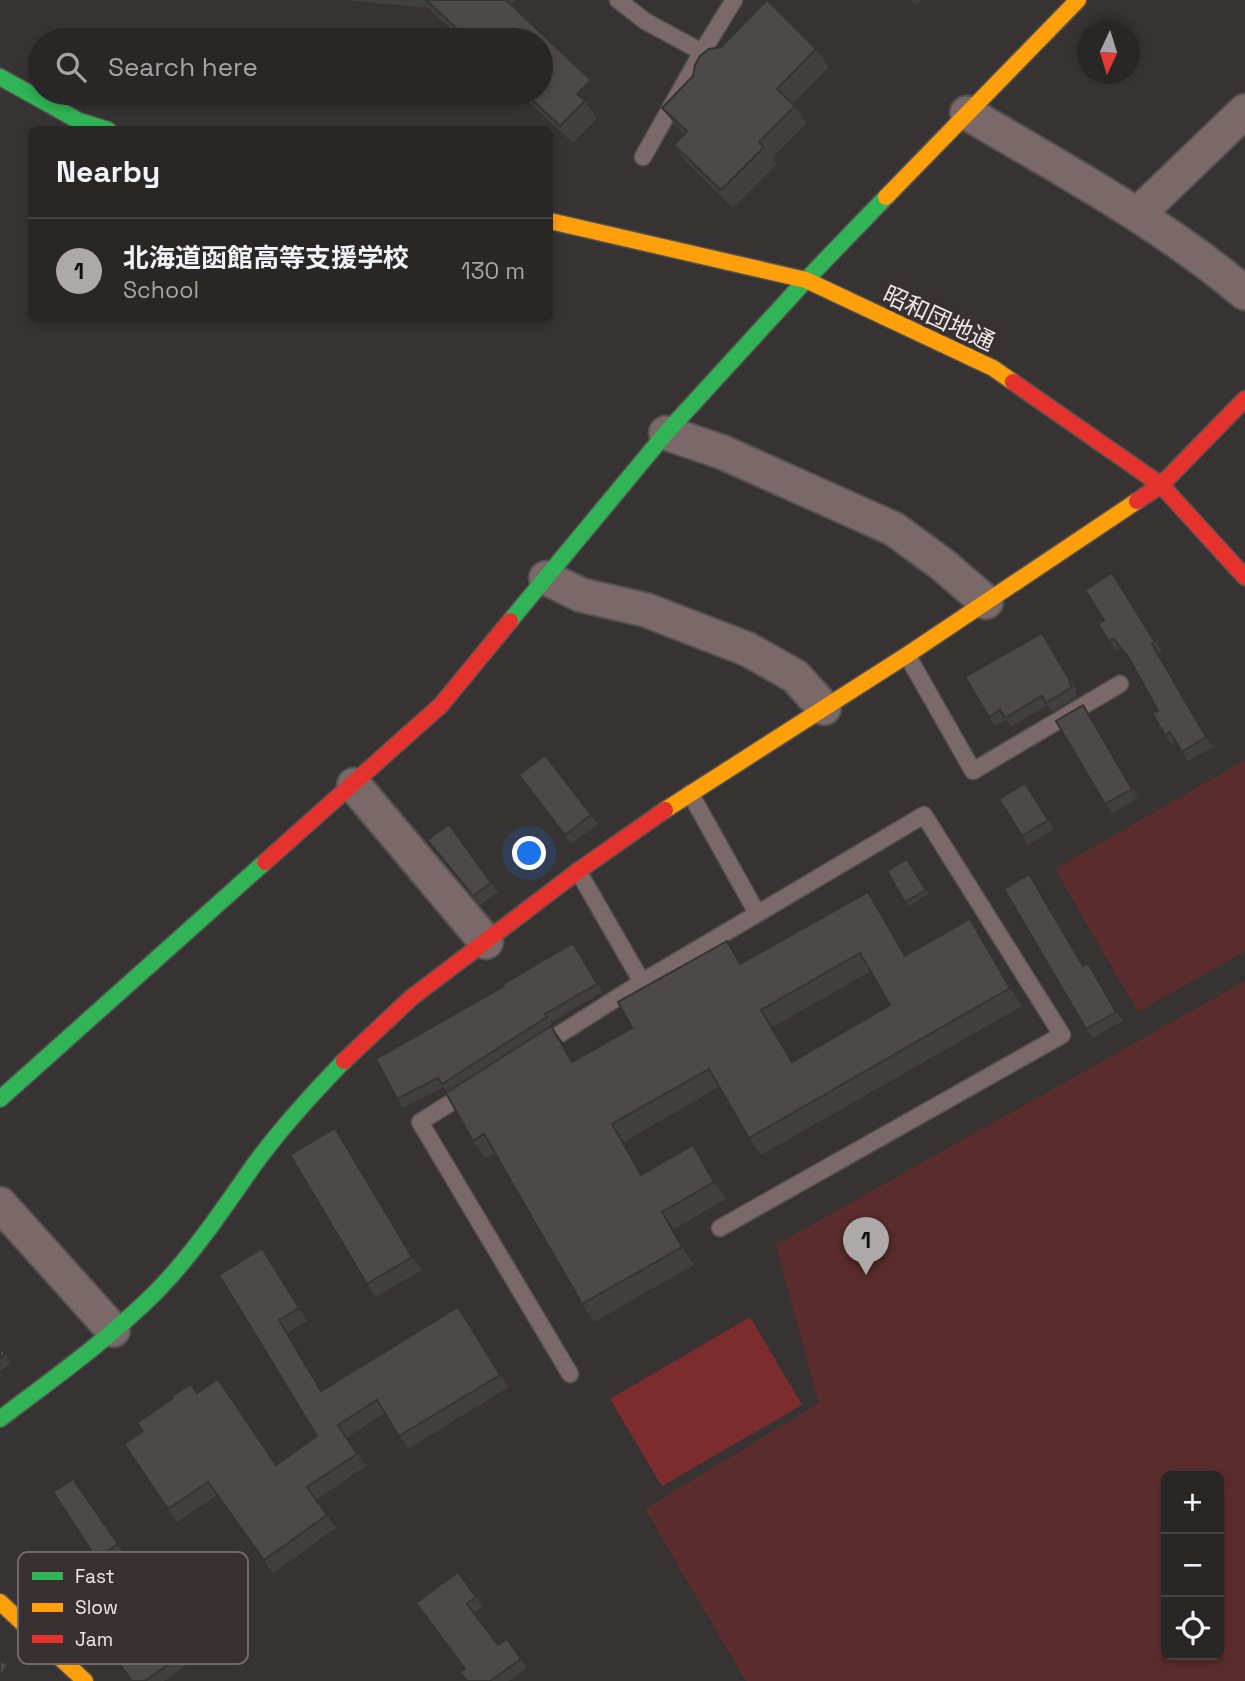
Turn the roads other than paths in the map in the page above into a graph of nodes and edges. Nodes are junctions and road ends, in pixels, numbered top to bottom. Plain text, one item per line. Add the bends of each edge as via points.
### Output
1 (618, 0) edge
2 (734, 0) edge
3 (1078, 0) edge
4 (702, 52) junction
5 (0, 78) edge
6 (28, 93) edge
7 (50, 105) edge
8 (1245, 111) edge
9 (967, 113) junction
10 (95, 126) edge
11 (643, 157) dead end
12 (1138, 214) junction
13 (553, 222) edge
14 (806, 280) junction
15 (1245, 293) edge
16 (1245, 399) edge
17 (666, 433) junction
18 (1161, 485) junction
19 (1245, 577) edge
20 (546, 578) junction
21 (986, 602) junction
22 (907, 655) junction
23 (1120, 684) dead end
24 (824, 708) junction
25 (354, 786) junction
26 (690, 793) junction
27 (578, 871) junction
28 (758, 913) junction
29 (486, 942) junction
30 (642, 982) junction
31 (525, 1056) edge
32 (479, 1085) edge
33 (0, 1099) edge
34 (0, 1205) edge
35 (720, 1228) dead end
36 (113, 1330) junction
37 (570, 1374) dead end
38 (0, 1419) edge
39 (0, 1602) edge
40 (18, 1619) edge
41 (67, 1664) edge
42 (85, 1681) edge

1 - 4 lane via 645,21
2 - 4 lane
3 - 9 street
4 - 11 lane
5 - 6 street
7 - 10 street
8 - 12 street
9 - 12 street
9 - 14 street
12 - 15 street
13 - 14 street, 昭和団地通
14 - 17 street
14 - 18 street, 昭和団地通 via 992,368
16 - 18 street
17 - 20 street
17 - 21 street via 722,452 894,529
18 - 19 street, 昭和団地通
18 - 21 street
20 - 24 street via 581,595 646,610 747,649 795,676
20 - 25 street via 441,705
21 - 22 street
22 - 23 lane via 974,771
22 - 24 street
24 - 26 street
25 - 29 street
25 - 33 street
26 - 27 street
26 - 28 lane
27 - 29 street
27 - 30 lane
28 - 30 lane
28 - 35 lane via 924,815 1062,1035
29 - 36 street via 411,998 302,1104 212,1227 157,1291
30 - 31 lane
32 - 37 lane via 420,1122
34 - 36 street
36 - 38 street
39 - 40 street
41 - 42 street

